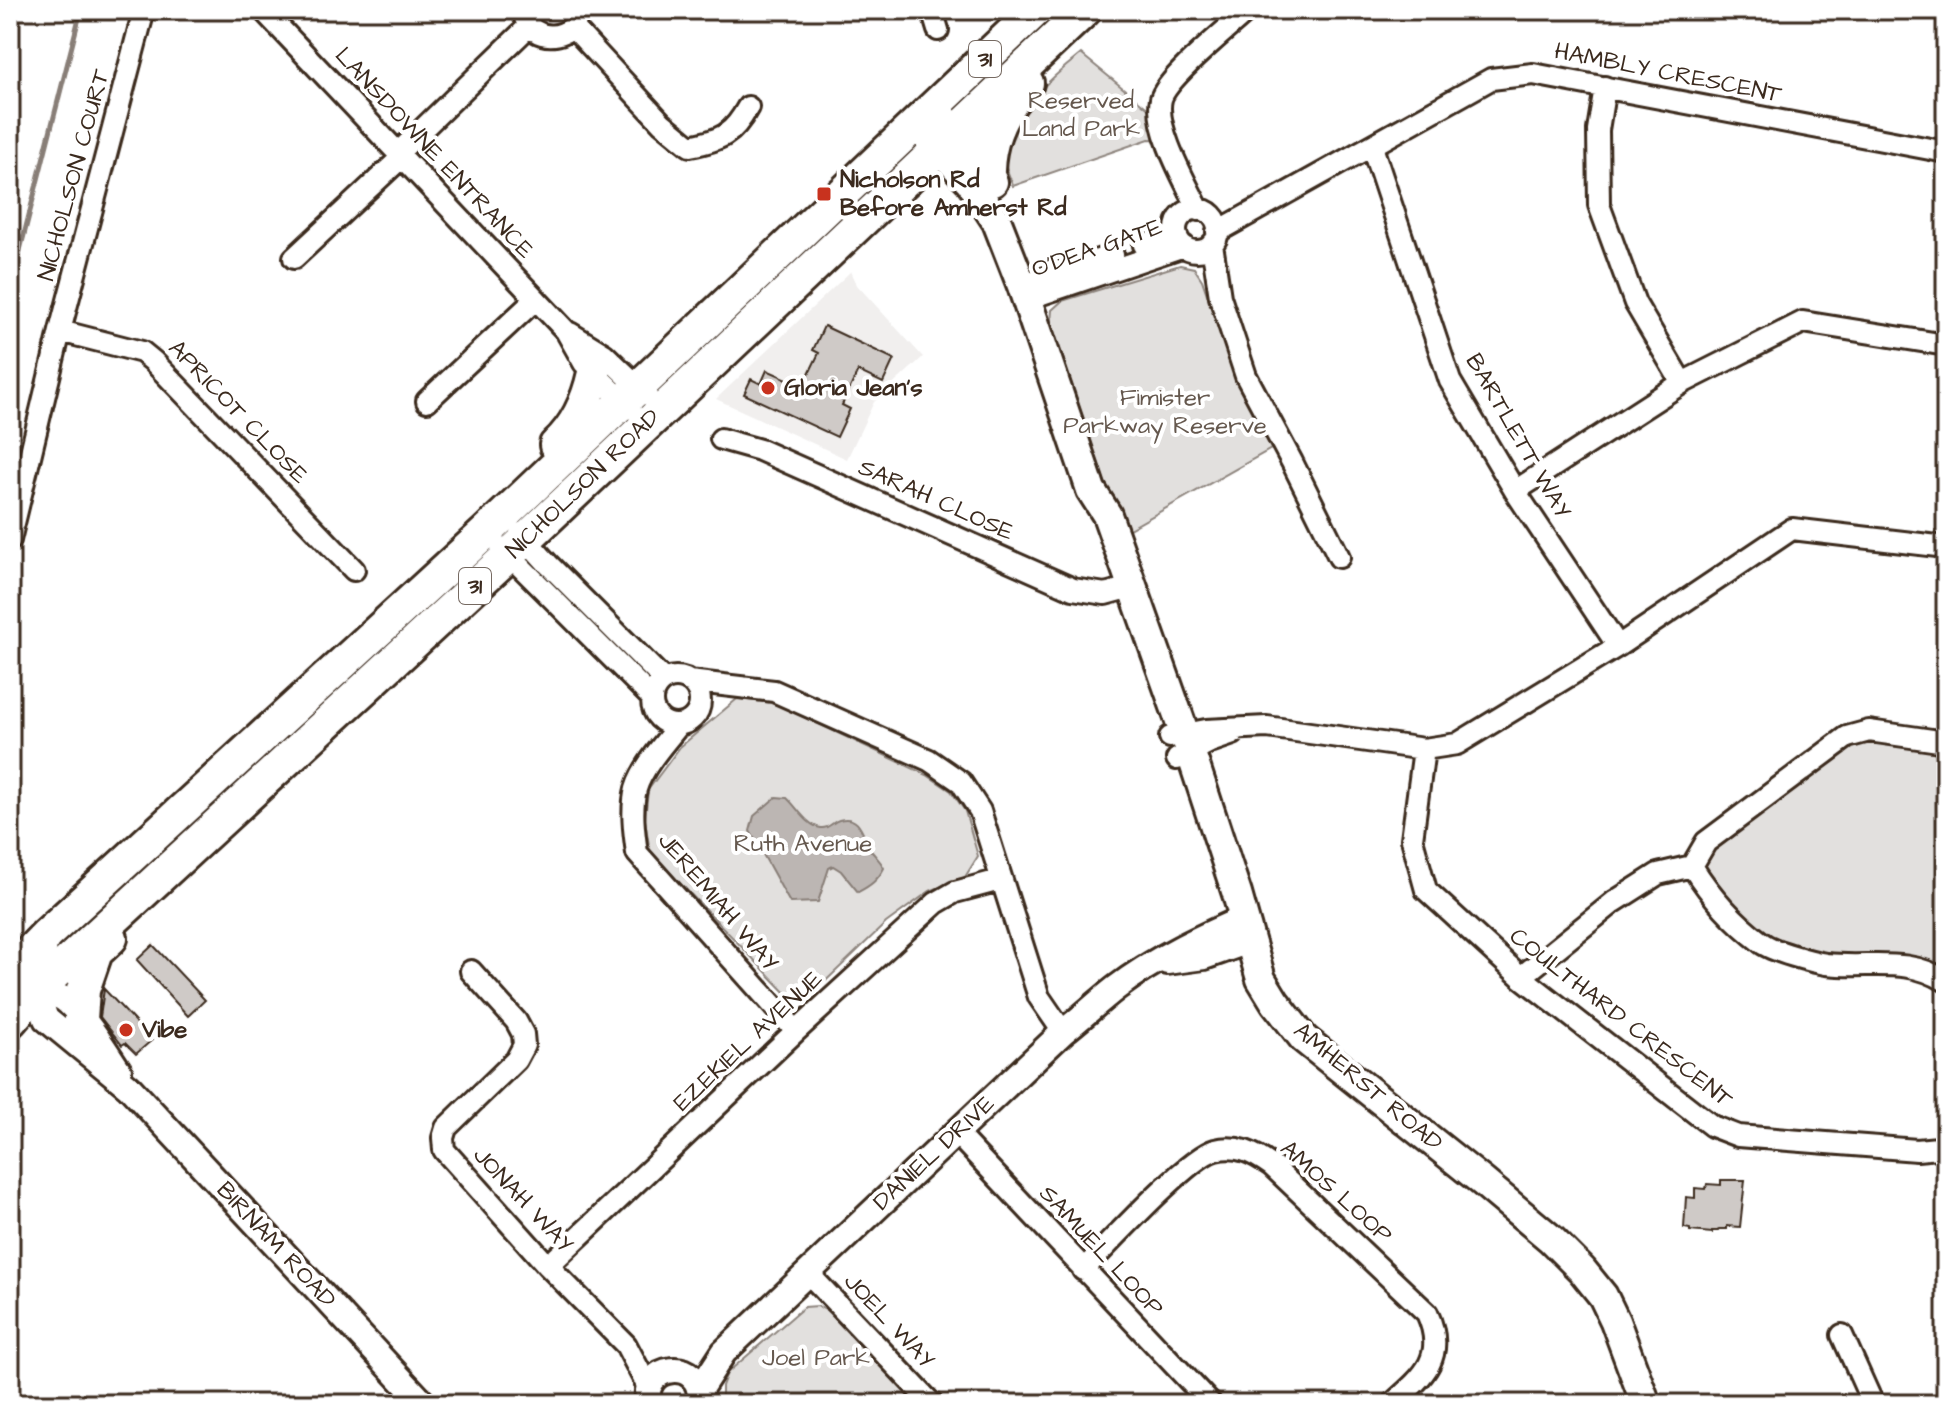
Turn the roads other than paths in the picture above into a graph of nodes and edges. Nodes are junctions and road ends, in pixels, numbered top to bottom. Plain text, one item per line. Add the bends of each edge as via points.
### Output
1 (144, 10) edge
2 (263, 10) edge
3 (1036, 10) edge
4 (1085, 10) edge
5 (1100, 10) edge
6 (1248, 10) edge
7 (526, 18) edge
8 (577, 19) edge
9 (1605, 87) junction
10 (748, 107) dead end
11 (935, 127) junction
12 (1372, 147) junction
13 (1946, 152) edge
14 (400, 155) junction
15 (988, 170) junction
16 (997, 222) junction
17 (1197, 231) junction
18 (294, 258) dead end
19 (1025, 293) junction
20 (536, 299) junction
21 (60, 331) junction
22 (566, 331) junction
23 (1946, 345) edge
24 (594, 373) junction
25 (1682, 383) junction
26 (427, 401) dead end
27 (642, 406) junction
28 (721, 439) dead end
29 (1515, 491) junction
30 (495, 523) junction
31 (10, 540) edge
32 (517, 547) junction
33 (1946, 547) edge
34 (1339, 557) dead end
35 (354, 570) dead end
36 (1124, 589) junction
37 (1618, 646) junction
38 (663, 679) junction
39 (689, 681) junction
40 (736, 685) junction
41 (651, 697) junction
42 (700, 704) junction
43 (669, 722) junction
44 (1946, 742) edge
45 (1180, 745) junction
46 (1424, 749) junction
47 (293, 756) junction
48 (1692, 866) junction
49 (1000, 880) junction
50 (1240, 933) junction
51 (47, 934) junction
52 (471, 971) dead end
53 (10, 972) edge
54 (1521, 977) junction
55 (1946, 981) edge
56 (23, 991) edge
57 (81, 1019) junction
58 (10, 1021) edge
59 (796, 1031) junction
60 (1063, 1032) junction
61 (129, 1087) junction
62 (955, 1132) junction
63 (1946, 1143) edge
64 (548, 1266) junction
65 (1083, 1270) junction
66 (808, 1273) junction
67 (1842, 1335) dead end
68 (626, 1345) junction
69 (724, 1352) junction
70 (675, 1370) junction
71 (649, 1396) edge
72 (701, 1399) edge
73 (424, 1404) edge
74 (932, 1404) edge
75 (1211, 1404) edge
76 (1392, 1404) edge
77 (1628, 1404) edge
78 (1646, 1404) edge
79 (1873, 1404) edge

1 - 21 street, NICHOLSON COURT
2 - 14 street, LANSDOWNE ENTRANCE
3 - 11 main road, NICHOLSON ROAD / 31
4 - 11 main road, NICHOLSON ROAD / 31
5 - 15 main road via 1004,114 988,149
6 - 17 street via 1161,97 1160,115
7 - 8 street via 545,36 565,33
7 - 14 street
8 - 10 street via 662,123 690,146 737,128
9 - 12 street, HAMBLY CRESCENT via 1533,74 1491,79
9 - 13 street, HAMBLY CRESCENT
9 - 25 street via 1598,130 1599,205 1635,303
11 - 15 main road, AMHERST ROAD via 980,155
11 - 16 main road, AMHERST ROAD
11 - 27 main road, NICHOLSON ROAD / 31
12 - 17 street, HAMBLY CRESCENT via 1266,204
12 - 29 street, BARTLETT WAY via 1450,381
14 - 18 street
14 - 20 street, LANSDOWNE ENTRANCE
15 - 16 main road, AMHERST ROAD via 998,196
16 - 19 main road, AMHERST ROAD
17 - 19 street, O'DEA GATE
17 - 34 street via 1246,376
19 - 36 main road, AMHERST ROAD via 1091,490 1093,517
20 - 22 street, LANSDOWNE ENTRANCE
20 - 26 street
21 - 31 street, NICHOLSON COURT
21 - 35 street, APRICOT CLOSE via 142,352
22 - 24 street, LANSDOWNE ENTRANCE
22 - 27 street, LANSDOWNE ENTRANCE via 604,354
23 - 25 street via 1803,322
24 - 27 street, LANSDOWNE ENTRANCE
24 - 30 main road via 570,433 512,483
25 - 29 street
27 - 30 main road, NICHOLSON ROAD / 31
27 - 32 main road, NICHOLSON ROAD / 31
28 - 36 street, SARAH CLOSE via 760,450 1073,589 1093,594
29 - 37 street, BARTLETT WAY
30 - 32 street
30 - 51 main road, NICHOLSON ROAD / 31
32 - 38 street
32 - 41 street
32 - 47 main road, NICHOLSON ROAD / 31
33 - 37 street via 1792,529
36 - 45 main road, AMHERST ROAD
37 - 46 street via 1457,744
38 - 39 street
38 - 41 street
39 - 40 street
39 - 42 street via 699,692
40 - 42 street
40 - 49 street via 774,691 929,760 961,782 980,811
41 - 43 street
42 - 43 street via 694,718
43 - 59 street, JEREMIAH WAY via 636,787 637,853
44 - 48 street via 1869,731 1847,737 1706,842
45 - 46 street via 1267,727
45 - 50 main road, AMHERST ROAD via 1224,898
46 - 54 street, COULTHARD CRESCENT via 1412,839 1426,890
47 - 56 main road, NICHOLSON ROAD / 31
47 - 57 main road via 282,779 96,952 83,990
48 - 54 street via 1658,874 1614,902
48 - 55 street via 1710,895 1764,945 1825,964 1927,969
49 - 59 street, EZEKIEL AVENUE via 936,903
49 - 60 street via 1039,997
50 - 60 street, DANIEL DRIVE via 1204,957 1153,964
50 - 77 main road, AMHERST ROAD via 1249,986 1268,1025 1505,1213 1582,1295
50 - 78 main road, AMHERST ROAD via 1261,979 1304,1039 1483,1182 1582,1270 1615,1321
51 - 53 main road, NICHOLSON ROAD / 31
51 - 56 street
52 - 64 street, JONAH WAY via 516,1021 524,1045 516,1060 446,1128 444,1150
54 - 63 street, COULTHARD CRESCENT via 1727,1134 1917,1150
56 - 57 street, BIRNAM ROAD via 64,998
56 - 58 main road, NICHOLSON ROAD / 31
56 - 61 street, BIRNAM ROAD via 46,1019
57 - 61 street, BIRNAM ROAD
59 - 64 street, EZEKIEL AVENUE
60 - 62 street, DANIEL DRIVE
61 - 73 street, BIRNAM ROAD
62 - 65 street, SAMUEL LOOP
62 - 66 street, DANIEL DRIVE
64 - 68 street, JONAH WAY
65 - 75 street, SAMUEL LOOP
65 - 76 street, AMOS LOOP via 1201,1156 1231,1148 1255,1154 1427,1313 1434,1355 1428,1369
66 - 69 street, DANIEL DRIVE
66 - 74 street, JOEL WAY
67 - 79 street
68 - 70 street, JONAH WAY
68 - 71 street, JONAH WAY
69 - 70 street, DANIEL DRIVE
69 - 72 street, DANIEL DRIVE
70 - 71 street, DANIEL DRIVE via 654,1378
70 - 72 street, DANIEL DRIVE via 696,1380

